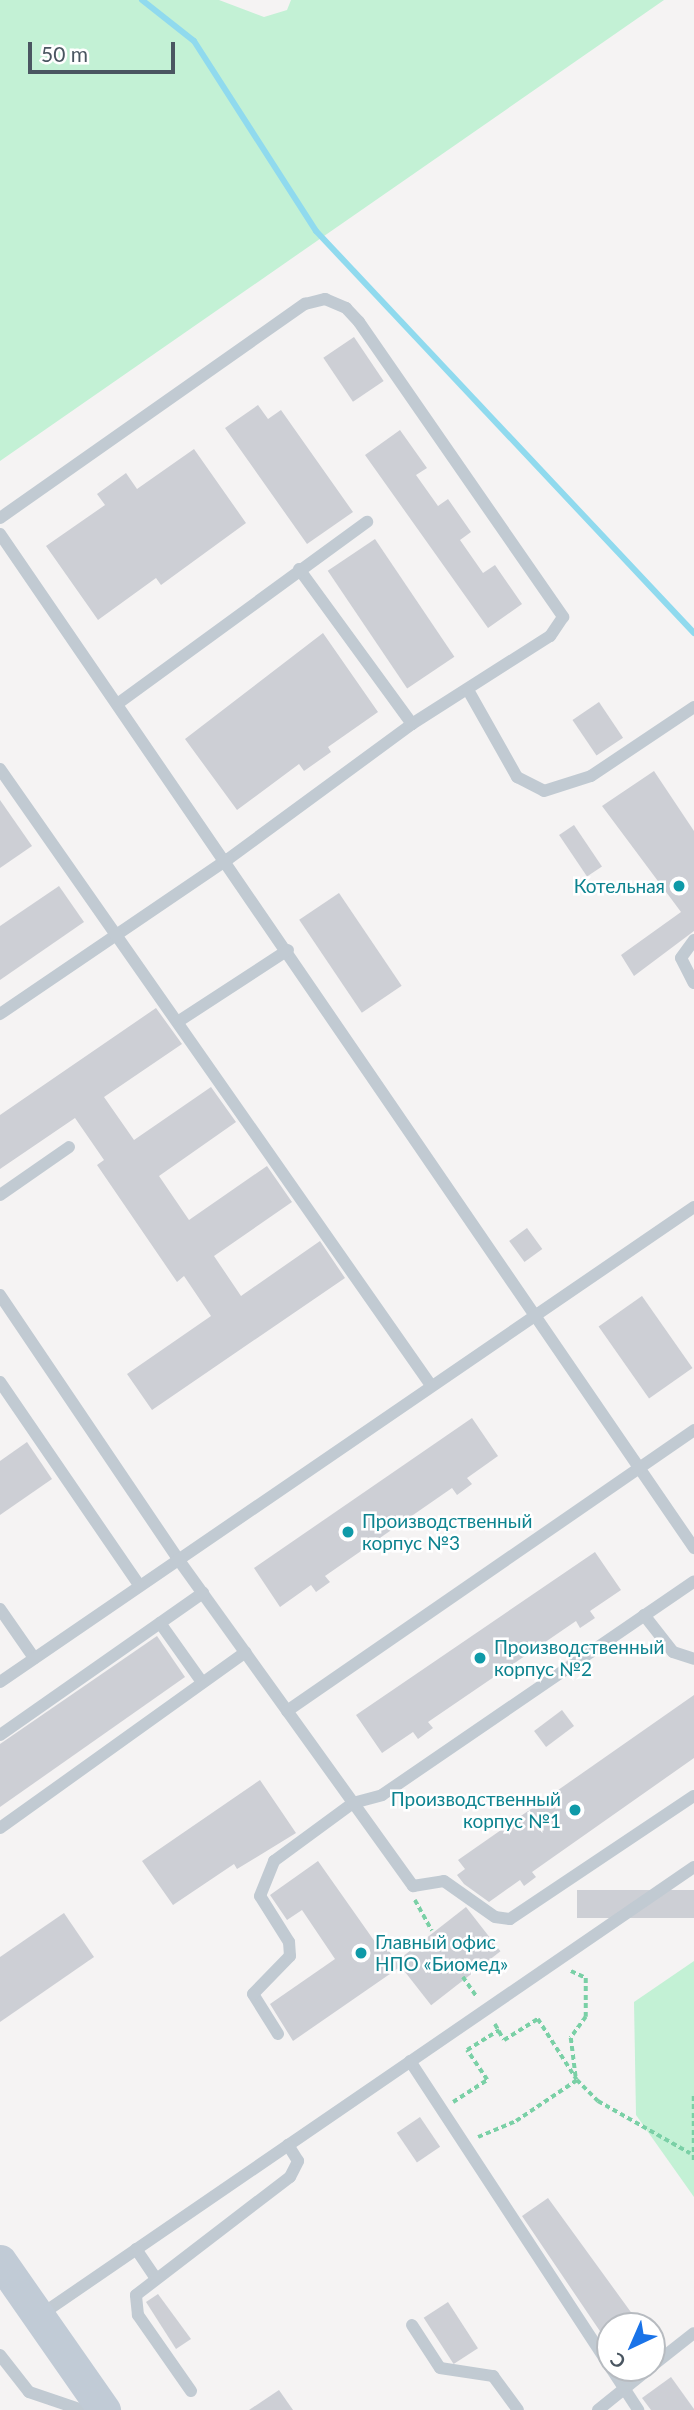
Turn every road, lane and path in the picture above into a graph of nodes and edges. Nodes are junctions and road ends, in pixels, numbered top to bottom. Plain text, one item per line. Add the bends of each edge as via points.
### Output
1 (0, 518) edge
2 (367, 522) dead end
3 (0, 534) edge
4 (299, 569) junction
5 (468, 690) junction
6 (120, 702) junction
7 (694, 707) edge
8 (412, 724) junction
9 (0, 769) edge
10 (228, 859) junction
11 (117, 933) junction
12 (694, 940) edge
13 (288, 950) junction
14 (694, 984) edge
15 (0, 1014) edge
16 (179, 1021) junction
17 (68, 1147) dead end
18 (0, 1195) edge
19 (694, 1207) edge
20 (0, 1295) edge
21 (536, 1313) junction
22 (0, 1382) edge
23 (430, 1384) junction
24 (694, 1430) edge
25 (638, 1467) junction
26 (694, 1548) edge
27 (178, 1559) junction
28 (694, 1581) edge
29 (139, 1585) junction
30 (203, 1592) junction
31 (0, 1609) edge
32 (644, 1615) junction
33 (160, 1623) junction
34 (246, 1652) junction
35 (34, 1658) junction
36 (694, 1659) edge
37 (0, 1682) edge
38 (202, 1682) junction
39 (287, 1710) junction
40 (0, 1735) edge
41 (694, 1796) edge
42 (353, 1803) junction
43 (0, 1829) edge
44 (694, 1867) edge
45 (413, 1886) junction
46 (432, 1931) dead end
47 (553, 1963) junction
48 (463, 1977) dead end
49 (486, 2010) junction
50 (499, 2031) junction
51 (278, 2034) dead end
52 (410, 2061) junction
53 (576, 2080) junction
54 (694, 2096) edge
55 (443, 2109) junction
56 (465, 2142) junction
57 (288, 2145) junction
58 (690, 2153) junction
59 (694, 2163) edge
60 (136, 2249) junction
61 (0, 2261) edge
62 (155, 2277) junction
63 (39, 2316) junction
64 (412, 2325) dead end
65 (694, 2333) edge
66 (0, 2354) edge
67 (666, 2355) edge
68 (632, 2382) edge
69 (623, 2389) junction
70 (191, 2391) dead end
71 (82, 2410) edge
72 (104, 2410) edge
73 (518, 2410) edge
74 (598, 2410) edge
75 (638, 2410) edge

1 - 5 lane via 305,304 332,301 359,322 561,610 561,624 550,636
2 - 4 lane
3 - 6 lane
4 - 6 lane
4 - 8 lane
5 - 7 lane via 517,777 544,792 590,776
5 - 8 lane
6 - 10 lane
8 - 10 lane
9 - 11 lane
10 - 11 lane
10 - 13 lane
11 - 15 lane
11 - 16 lane
12 - 14 lane via 681,958
13 - 16 lane
13 - 21 lane
16 - 23 lane
17 - 18 lane
19 - 21 lane
20 - 27 lane
21 - 23 lane
21 - 25 lane
22 - 29 lane
23 - 27 lane
24 - 25 lane
25 - 26 lane
25 - 39 lane
27 - 29 lane
27 - 30 lane
28 - 32 lane
29 - 35 lane
30 - 33 lane
30 - 34 lane
31 - 35 lane
32 - 36 lane via 673,1652
32 - 42 lane via 382,1795
33 - 38 lane
33 - 40 lane
34 - 38 lane
34 - 39 lane
35 - 37 lane
38 - 43 lane
39 - 42 lane
41 - 45 lane via 510,1919 495,1917 444,1881
42 - 45 lane
42 - 51 lane via 280,1855 262,1885 262,1902 290,1949 286,1962 253,1994
44 - 47 lane
45 - 46 path via 416,1909
47 - 49 lane
47 - 53 path via 586,1978 586,2017 571,2038
48 - 49 path
49 - 50 path
49 - 52 lane
50 - 53 path via 504,2040 538,2019
50 - 55 path via 467,2050 487,2080
52 - 55 lane
52 - 57 lane
53 - 56 path via 516,2121
53 - 58 path via 598,2101
54 - 58 path
55 - 56 lane
56 - 69 lane
57 - 60 lane
57 - 62 lane via 298,2161 290,2177
58 - 59 path
60 - 62 lane
60 - 63 lane
61 - 63 main road
62 - 70 lane via 140,2289 135,2305
63 - 72 main road
64 - 73 lane via 440,2368 493,2376
65 - 67 lane
66 - 71 lane via 29,2392
68 - 69 lane
69 - 74 lane
69 - 75 lane

